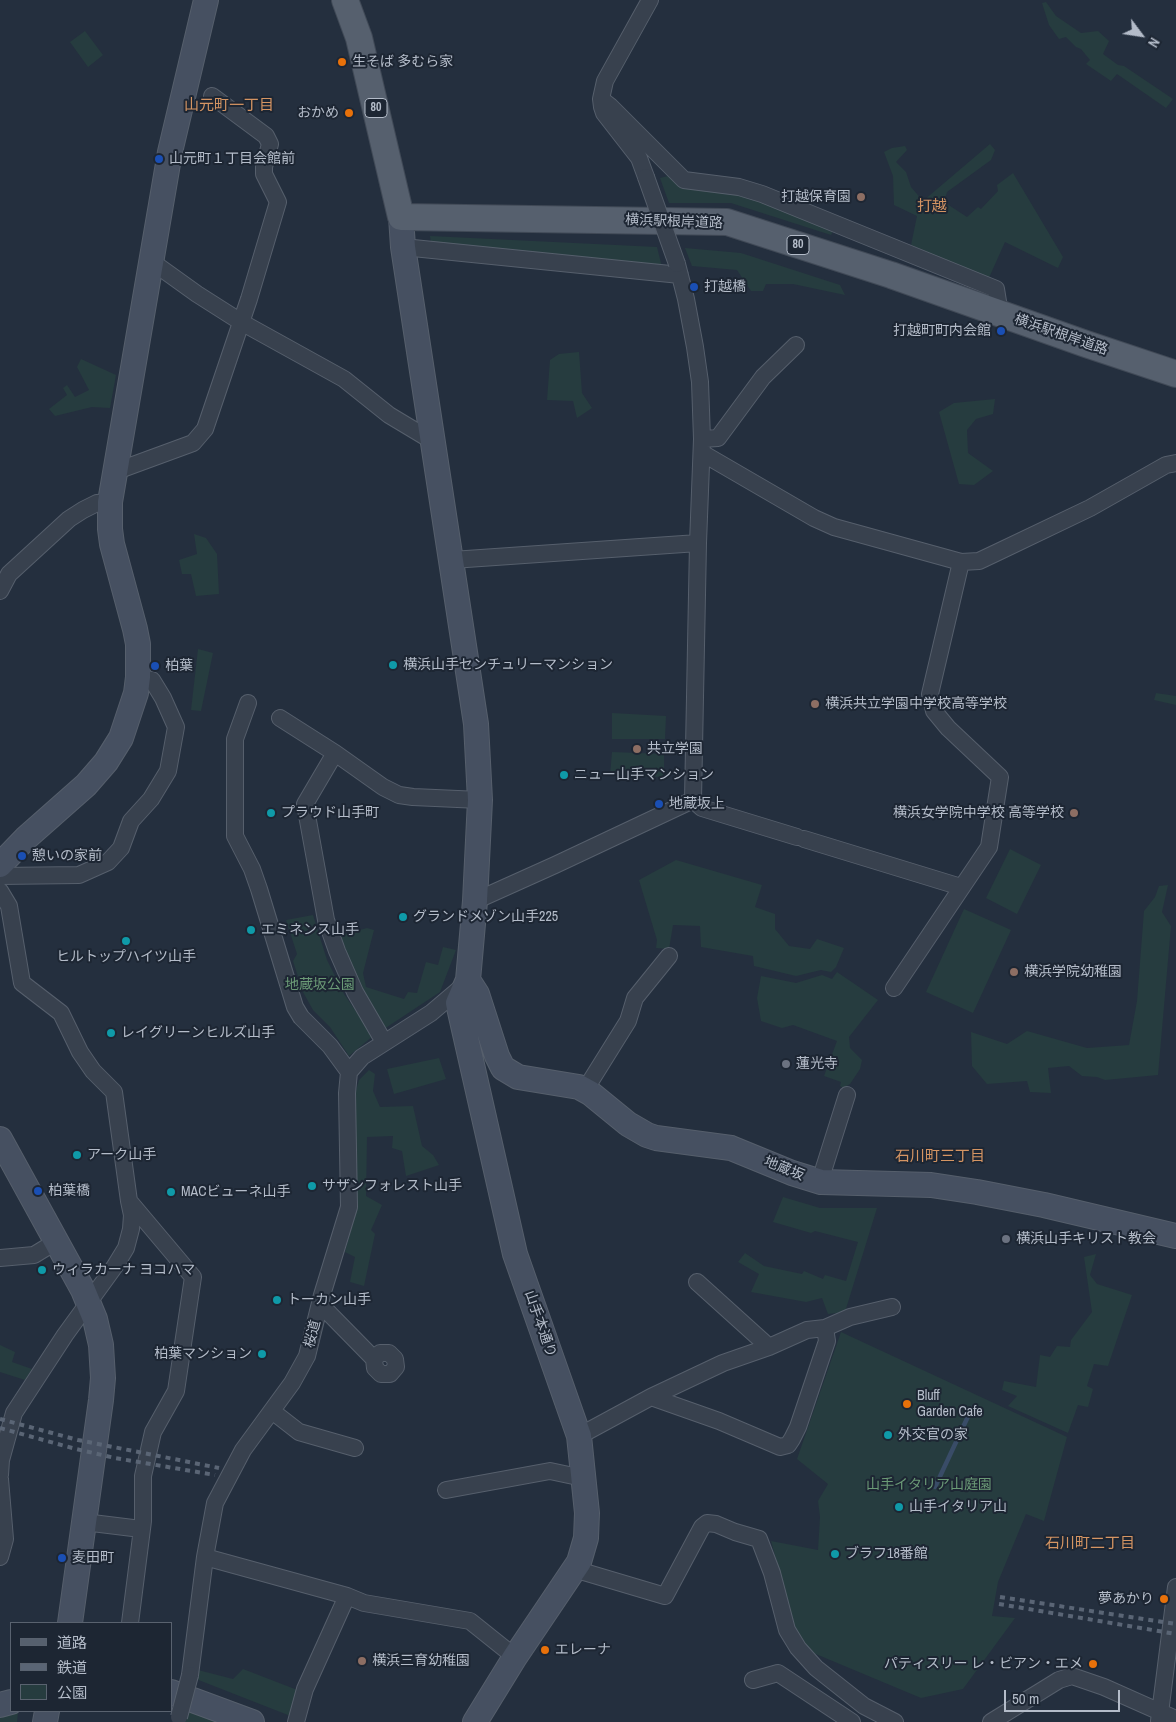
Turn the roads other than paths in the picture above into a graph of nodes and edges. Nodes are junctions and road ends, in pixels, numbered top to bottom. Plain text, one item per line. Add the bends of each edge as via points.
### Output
1 (206, 0) edge
2 (345, 0) edge
3 (650, 0) edge
4 (212, 96) dead end
5 (601, 99) junction
6 (401, 217) junction
7 (403, 247) junction
8 (151, 261) junction
9 (679, 269) junction
10 (1000, 314) junction
11 (241, 322) junction
12 (796, 345) dead end
13 (1176, 374) edge
14 (434, 442) junction
15 (702, 446) junction
16 (1176, 463) edge
17 (114, 472) junction
18 (110, 502) junction
19 (698, 543) junction
20 (452, 560) junction
21 (961, 562) junction
22 (0, 591) edge
23 (138, 677) junction
24 (248, 703) dead end
25 (280, 718) dead end
26 (335, 753) junction
27 (480, 800) junction
28 (693, 800) junction
29 (0, 865) edge
30 (0, 876) edge
31 (961, 886) junction
32 (0, 891) edge
33 (475, 901) junction
34 (669, 956) dead end
35 (468, 980) junction
36 (894, 988) dead end
37 (384, 1042) junction
38 (349, 1072) junction
39 (585, 1090) junction
40 (847, 1095) dead end
41 (0, 1139) edge
42 (824, 1168) dead end
43 (129, 1201) junction
44 (1176, 1236) edge
45 (57, 1241) junction
46 (0, 1258) edge
47 (697, 1282) dead end
48 (89, 1303) junction
49 (320, 1304) junction
50 (892, 1307) dead end
51 (825, 1328) junction
52 (768, 1347) junction
53 (374, 1360) dead end
54 (651, 1397) junction
55 (272, 1411) junction
56 (579, 1436) junction
57 (355, 1448) dead end
58 (0, 1475) edge
59 (583, 1478) junction
60 (0, 1479) edge
61 (446, 1490) dead end
62 (84, 1522) junction
63 (142, 1530) junction
64 (0, 1557) edge
65 (204, 1557) junction
66 (574, 1569) junction
67 (1176, 1587) edge
68 (347, 1596) junction
69 (70, 1622) edge
70 (130, 1622) edge
71 (515, 1657) junction
72 (753, 1680) dead end
73 (172, 1692) edge
74 (1160, 1717) edge
75 (178, 1719) edge
76 (1176, 1719) edge
77 (252, 1722) edge
78 (296, 1722) edge
79 (476, 1722) edge
80 (852, 1722) edge
81 (895, 1722) edge
82 (991, 1722) edge

1 - 8 street via 170,152
2 - 6 main road, 80 via 360,38
3 - 5 street via 605,81
4 - 11 street via 266,136 270,144 264,174 278,202
5 - 9 street, bridge via 604,113 639,158
5 - 10 street via 684,180 739,187 762,194 996,289
6 - 7 street, 山手本通り
6 - 10 main road, 横浜駅根岸道路 / 80 via 727,222
7 - 9 street
7 - 14 street, 山手本通り
8 - 11 street
8 - 17 street
9 - 15 street via 699,373
10 - 13 main road, 横浜駅根岸道路 / 80
11 - 14 street via 344,379 389,415
11 - 17 street via 206,429 193,442
12 - 15 street via 763,377 718,438
14 - 20 street, 山手本通り
15 - 19 street
15 - 21 street via 814,518 834,527
16 - 21 street via 1166,465 1090,508 979,561
17 - 18 street
18 - 22 street via 97,503 68,520 9,574
18 - 23 street via 112,544 137,636
19 - 20 street
19 - 28 street
20 - 27 street, 山手本通り via 476,724
21 - 31 street via 930,694 934,711 948,728 1000,777 988,847
23 - 29 street via 121,738 106,762 86,785
23 - 30 street via 152,680 176,727 168,771 151,799 131,821 121,848 108,862 79,875
24 - 38 street via 235,739 235,836 252,869 295,1007
25 - 26 street
26 - 27 street via 399,795
26 - 37 street via 305,804 326,920 355,992
27 - 33 street, 山手本通り
28 - 31 street via 702,808
28 - 33 street
31 - 36 street
32 - 43 street via 9,906 22,983 61,1013 85,1058 114,1092
33 - 35 street, 山手本通り
34 - 39 street via 635,998 628,1021
35 - 37 street via 431,1013
35 - 39 street, 地蔵坂 via 477,994 503,1068 518,1077
35 - 56 street, 山手本通り via 458,1003 513,1245
37 - 38 street via 362,1057
38 - 49 street, 桜道 via 349,1207
39 - 44 street, 地蔵坂 via 647,1135 731,1148 808,1179 931,1185 977,1192
40 - 42 street
41 - 45 street
43 - 48 street via 132,1215 126,1248
43 - 63 street via 193,1277 176,1391 153,1432 143,1476
45 - 46 street via 34,1255
45 - 48 street
47 - 52 street
48 - 58 street via 14,1413
48 - 62 street via 99,1332 103,1378
49 - 53 street
49 - 55 street, 桜道 via 307,1356
50 - 51 street via 850,1317
51 - 52 street via 807,1330
51 - 54 street via 827,1342 798,1427 788,1445 780,1447 720,1420
52 - 54 street via 723,1363
54 - 56 street
55 - 57 street via 299,1432
55 - 65 street, 桜道 via 243,1450 219,1496
56 - 59 street, 山手本通り
59 - 61 street via 550,1471
59 - 66 street, 山手本通り via 586,1532 584,1550
60 - 64 street via 5,1539
62 - 63 street
62 - 69 street
63 - 70 street
65 - 68 street
65 - 75 street, 桜道, bridge via 190,1675
66 - 71 street, 山手本通り
66 - 81 street via 665,1596 707,1523 759,1539 787,1630 798,1648 816,1668 864,1706
67 - 74 street
68 - 71 street via 364,1603 470,1621
68 - 78 street via 305,1689
71 - 79 street, 山手本通り
72 - 80 street via 778,1673
73 - 77 street
74 - 76 street
74 - 82 street via 1104,1687 1072,1676 1059,1680

